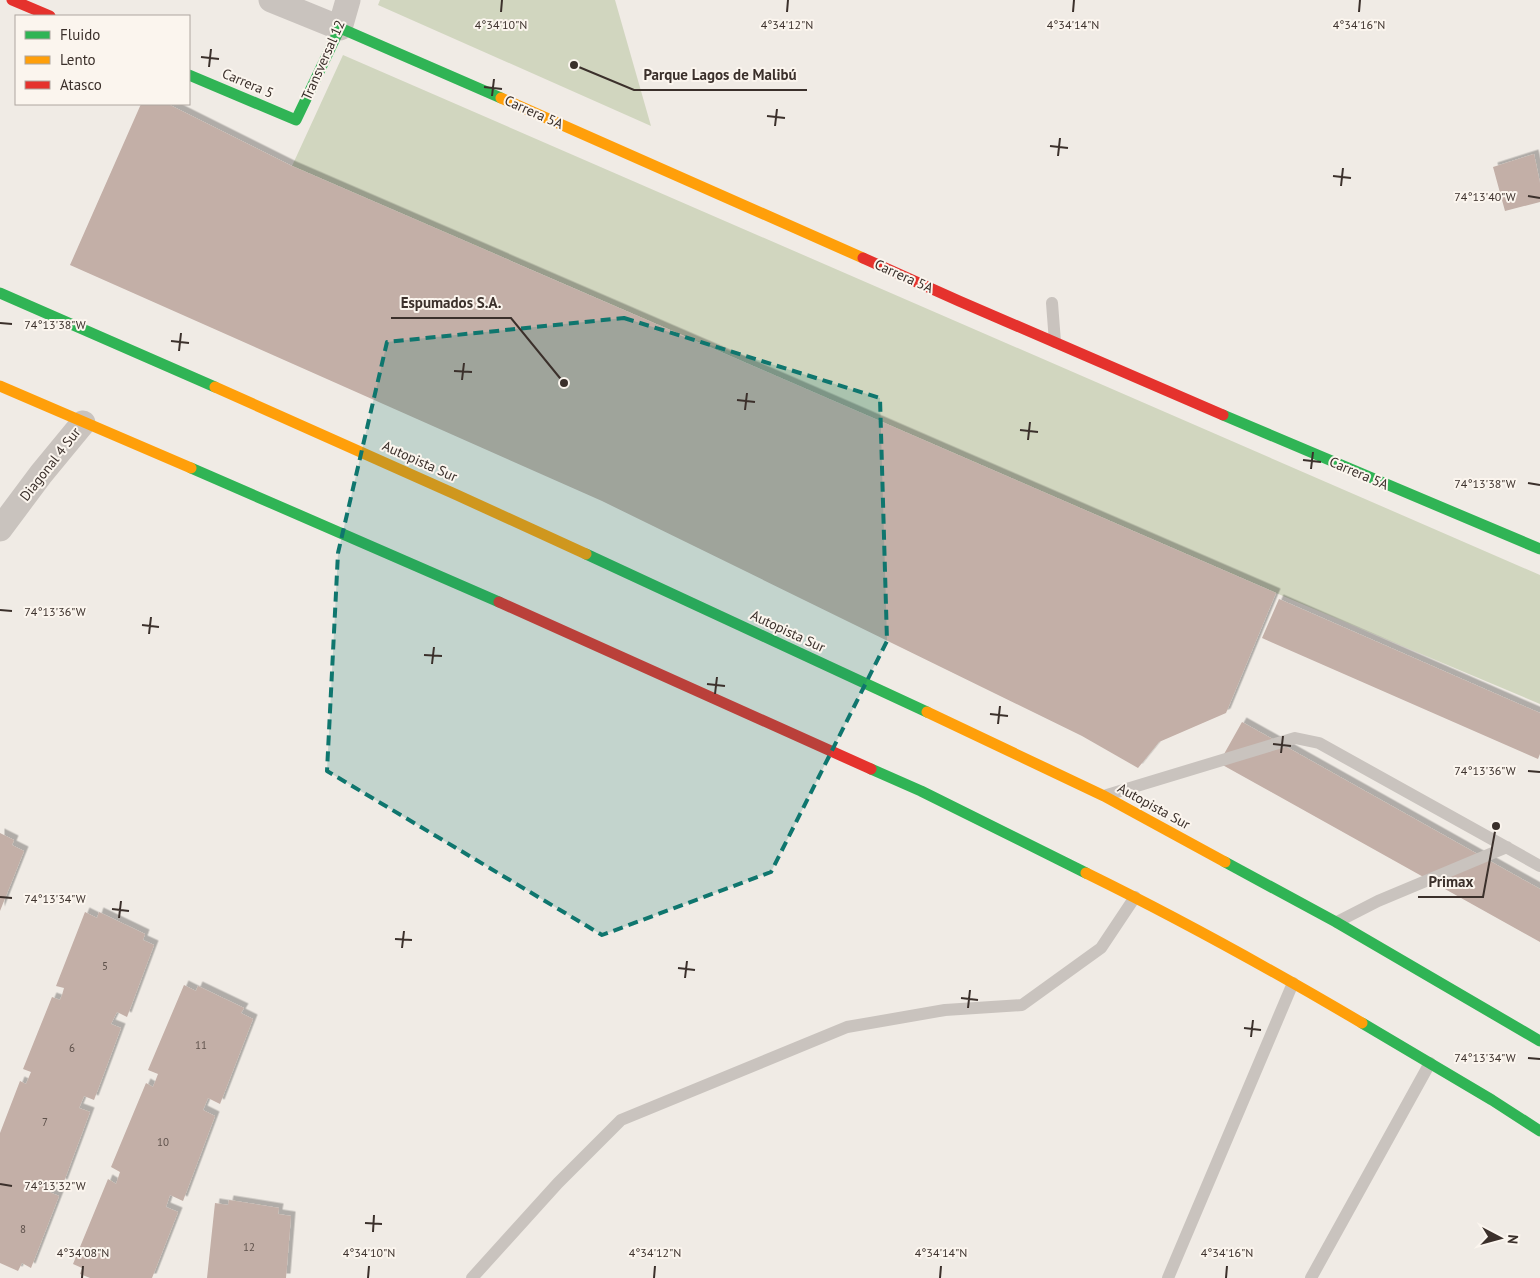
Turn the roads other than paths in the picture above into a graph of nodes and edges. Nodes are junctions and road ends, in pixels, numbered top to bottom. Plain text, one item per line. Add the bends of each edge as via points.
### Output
1 (12, 0) edge
2 (270, 0) edge
3 (348, 0) edge
4 (48, 15) edge
5 (340, 28) junction
6 (190, 75) edge
7 (296, 120) joint
8 (0, 293) edge
9 (1052, 303) dead end
10 (1055, 342) junction
11 (0, 386) edge
12 (83, 423) junction
13 (0, 529) edge
14 (1540, 549) edge
15 (1104, 796) junction
16 (1507, 847) junction
17 (1540, 866) edge
18 (1135, 897) junction
19 (1336, 922) junction
20 (1293, 983) junction
21 (1540, 1041) edge
22 (1430, 1064) junction
23 (1540, 1131) edge
24 (472, 1278) edge
25 (1168, 1278) edge
26 (1311, 1278) edge

1 - 4 main road
2 - 5 street, Carrera 5A
3 - 5 street, Transversal 12
5 - 7 main road, Transversal 12
5 - 10 main road, Carrera 5A
6 - 7 main road, Carrera 5
8 - 15 main road, Autopista Sur via 457,495
9 - 10 lane
10 - 14 main road, Carrera 5A
11 - 12 main road
12 - 13 street, Diagonal 4 Sur
12 - 18 main road via 537,618 921,791
15 - 16 lane via 1295,738 1319,743
15 - 19 main road, Autopista Sur
16 - 17 lane
16 - 19 lane
18 - 20 main road
18 - 24 lane via 1101,948 1022,1005 945,1010 847,1027 621,1120 558,1183
19 - 21 main road, Autopista Sur
20 - 22 main road
20 - 25 lane
22 - 23 main road
22 - 26 lane

